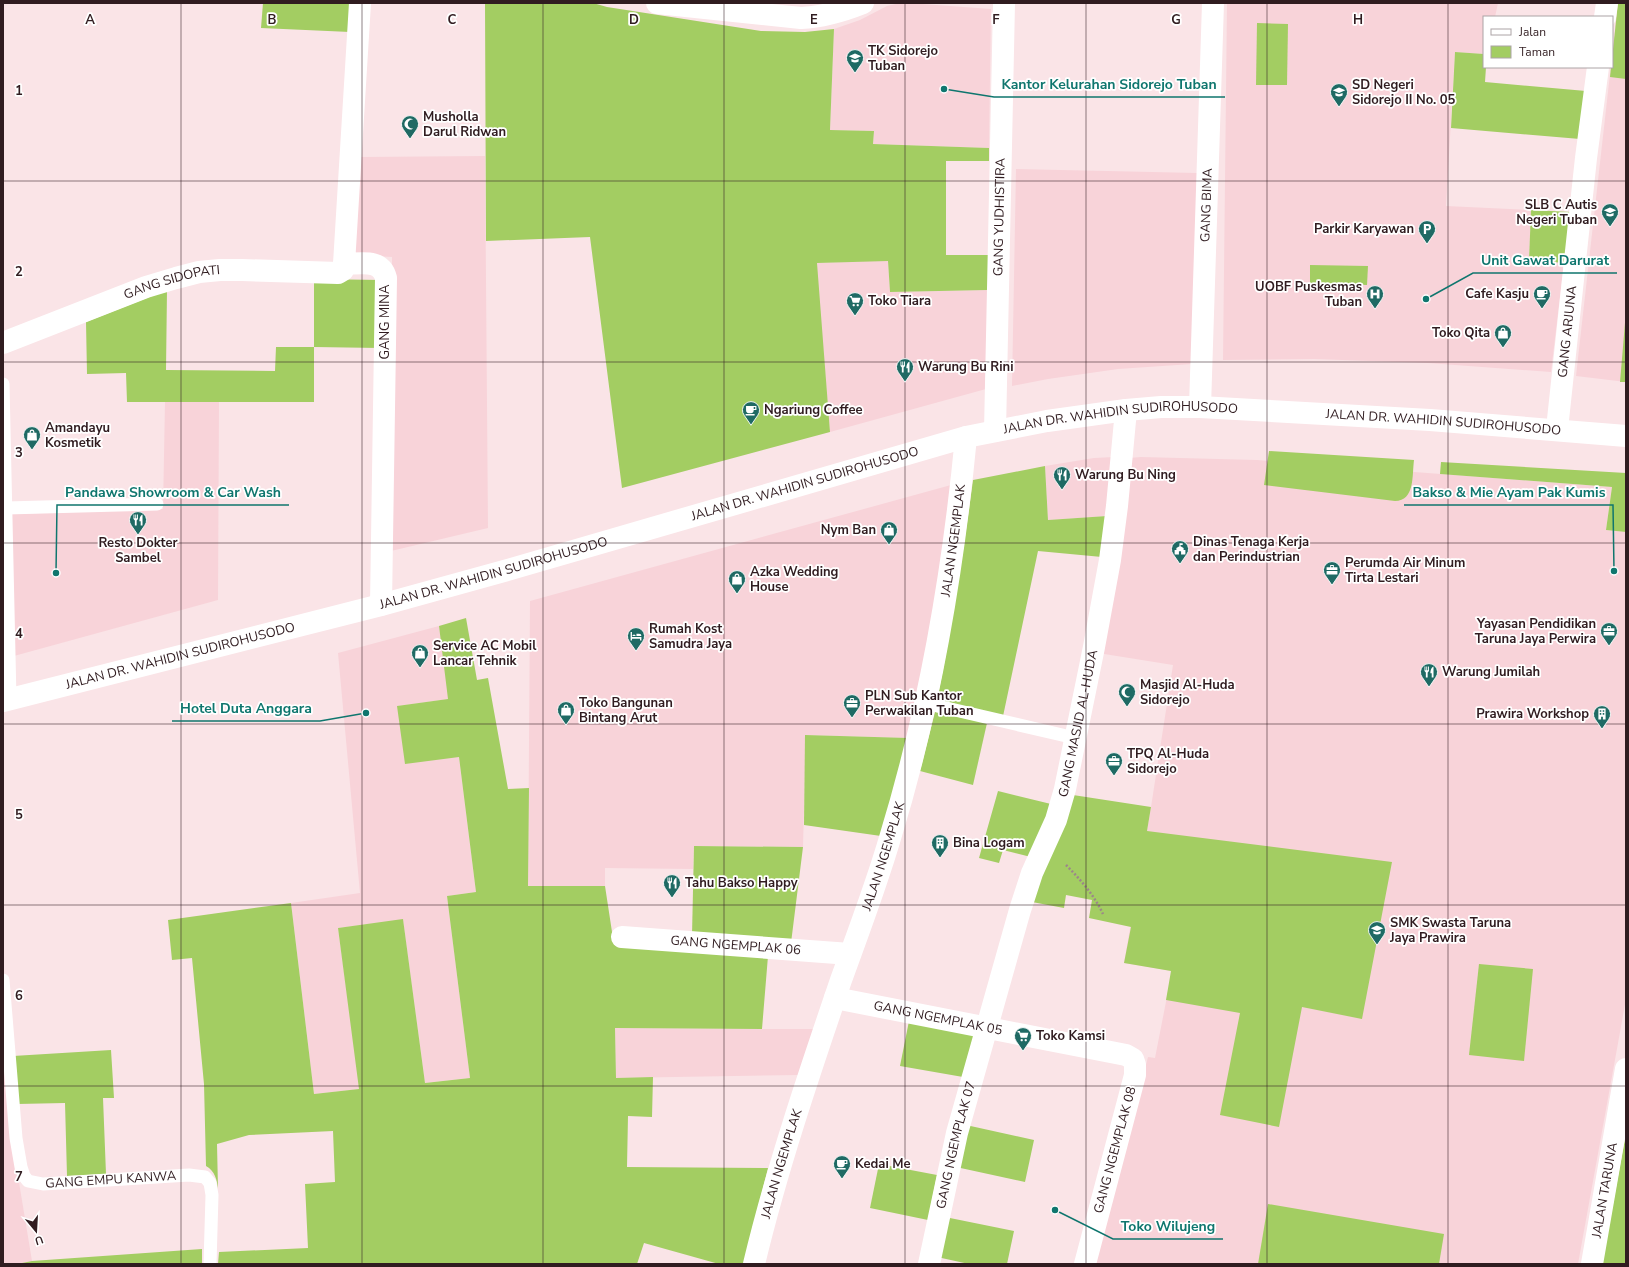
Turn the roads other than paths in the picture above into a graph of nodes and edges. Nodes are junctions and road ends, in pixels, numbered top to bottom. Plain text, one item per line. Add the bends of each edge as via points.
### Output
1 (360, 3) edge
2 (657, 3) edge
3 (864, 3) edge
4 (1004, 3) edge
5 (1213, 3) edge
6 (1607, 3) edge
7 (824, 9) edge
8 (1605, 16) edge
9 (1598, 68) edge
10 (344, 264) junction
11 (3, 343) edge
12 (3, 384) edge
13 (1200, 407) junction
14 (1126, 410) junction
15 (1557, 429) junction
16 (995, 431) junction
17 (1626, 436) edge
18 (966, 438) junction
19 (157, 504) dead end
20 (6, 508) junction
21 (4, 530) edge
22 (381, 605) junction
23 (6, 701) edge
24 (925, 704) junction
25 (1075, 738) junction
26 (622, 937) dead end
27 (850, 954) junction
28 (3, 980) edge
29 (835, 998) junction
30 (987, 1027) junction
31 (1133, 1059) joint
32 (1626, 1069) edge
33 (210, 1264) edge
34 (754, 1264) edge
35 (929, 1264) edge
36 (1085, 1264) edge
37 (1592, 1264) edge

1 - 10 main road
2 - 7 main road via 788,18 813,17
3 - 7 main road
4 - 16 main road, GANG YUDHISTIRA
5 - 13 main road, GANG BIMA
6 - 8 main road
9 - 15 main road, GANG ARJUNA
10 - 11 main road, GANG SIDOPATI via 343,270 338,273 220,270 184,276 146,287
10 - 22 main road, GANG MINA via 380,266 386,278
12 - 20 lane
13 - 14 main road, JALAN DR. WAHIDIN SUDIROHUSODO
13 - 15 main road, JALAN DR. WAHIDIN SUDIROHUSODO
14 - 16 main road, JALAN DR. WAHIDIN SUDIROHUSODO
14 - 25 main road, GANG MASJID AL-HUDA via 1110,560
15 - 17 main road, JALAN DR. WAHIDIN SUDIROHUSODO
16 - 18 main road, JALAN DR. WAHIDIN SUDIROHUSODO
18 - 22 main road, JALAN DR. WAHIDIN SUDIROHUSODO
18 - 24 main road, JALAN NGEMPLAK via 950,577
19 - 20 lane
20 - 21 lane
21 - 23 lane
22 - 23 main road, JALAN DR. WAHIDIN SUDIROHUSODO
24 - 25 lane
24 - 27 main road, JALAN NGEMPLAK via 890,838
25 - 30 main road, GANG MASJID AL-HUDA via 1061,804 1030,879
26 - 27 main road, GANG NGEMPLAK 06
27 - 29 main road, JALAN NGEMPLAK
28 - 33 lane, GANG EMPU KANWA via 16,1138 22,1173 28,1181 43,1184 200,1175 210,1184 212,1195
29 - 30 main road, GANG NGEMPLAK 05
29 - 34 main road, JALAN NGEMPLAK via 790,1135
30 - 31 main road, GANG NGEMPLAK 05 via 1126,1055
30 - 35 main road, GANG NGEMPLAK 07 via 957,1133
31 - 36 main road, GANG NGEMPLAK 08 via 1135,1075
32 - 37 main road, JALAN TARUNA

